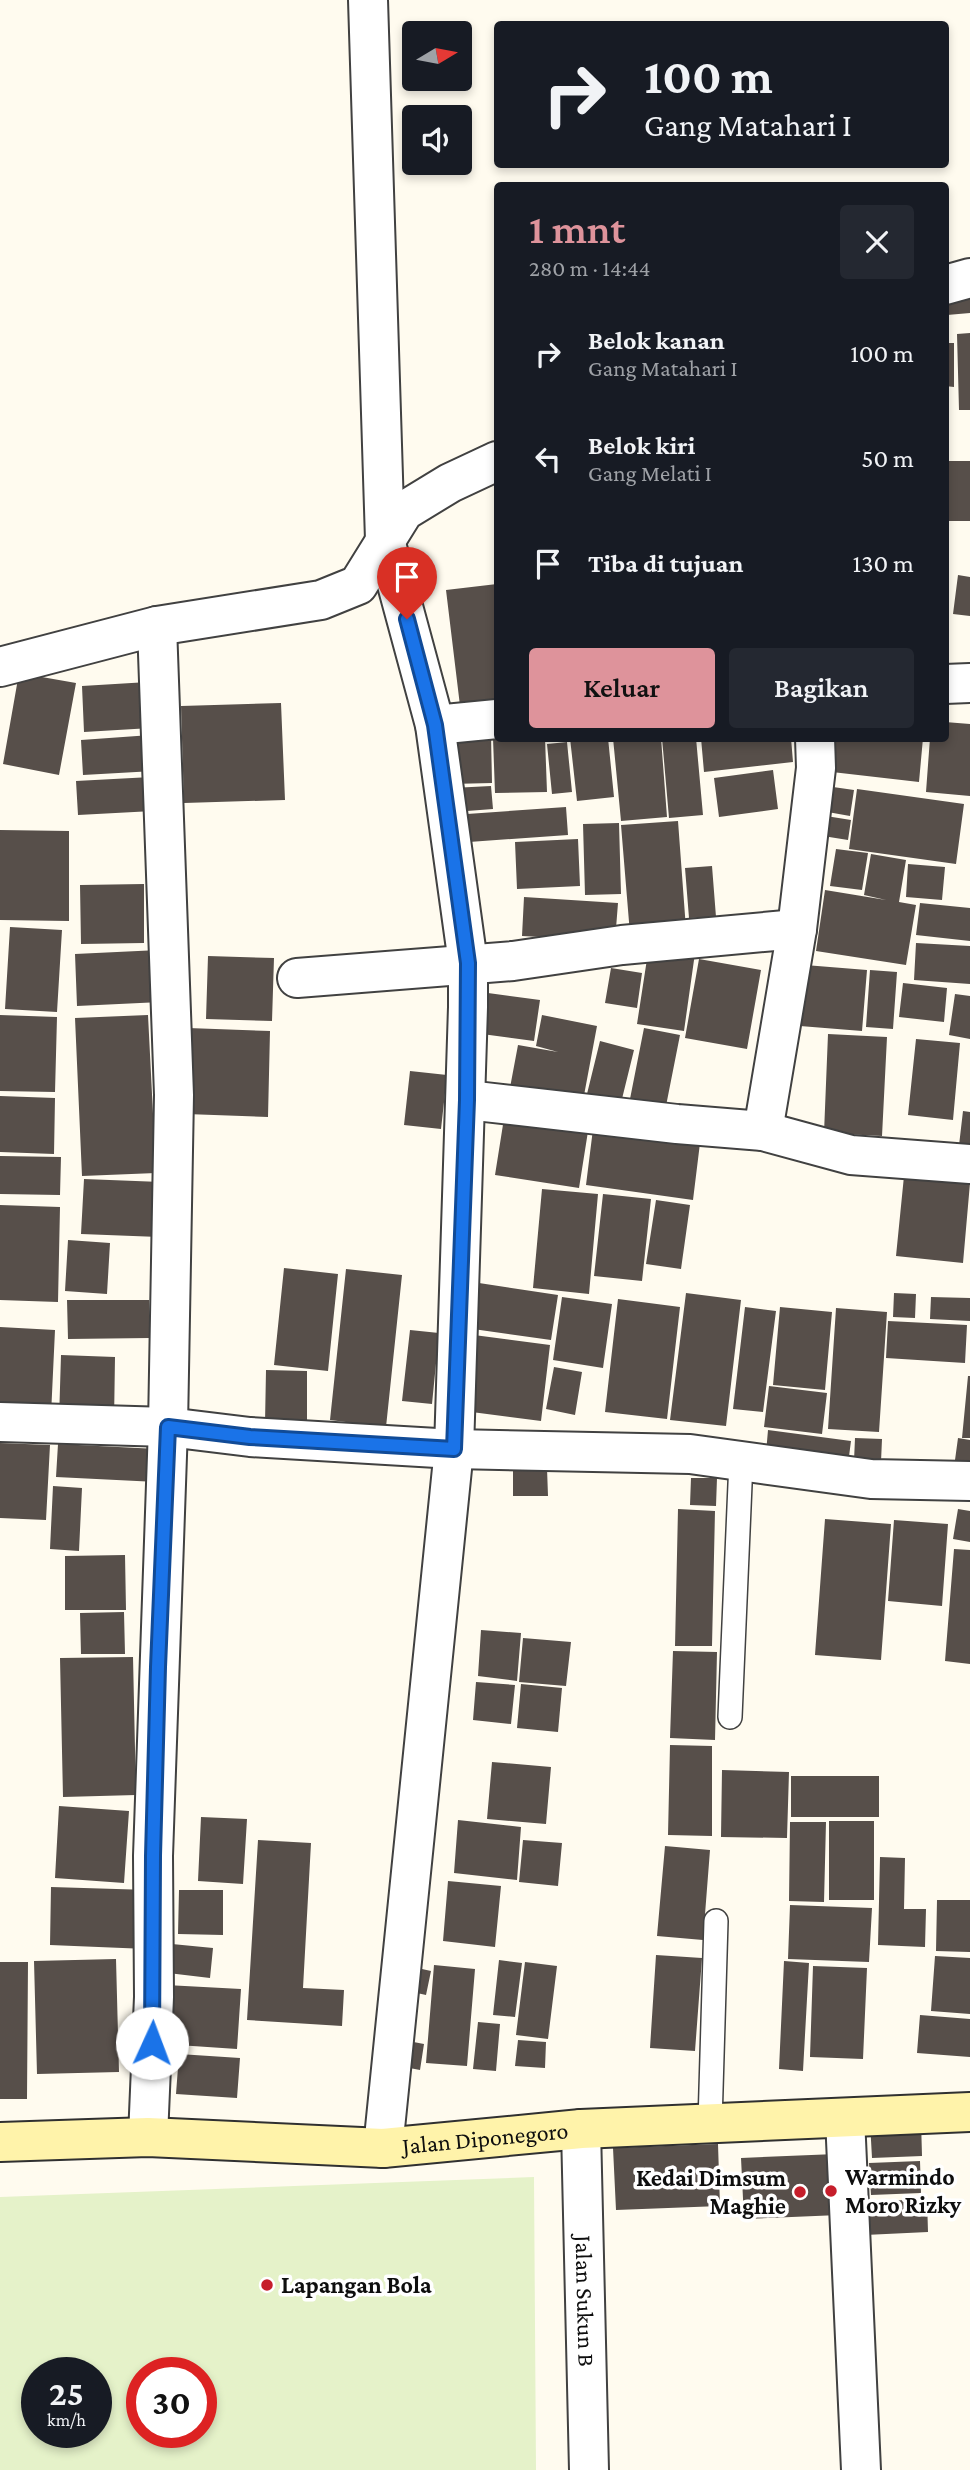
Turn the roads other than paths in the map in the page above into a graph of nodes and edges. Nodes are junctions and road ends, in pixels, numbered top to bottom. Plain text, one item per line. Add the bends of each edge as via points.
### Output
1 (368, 0) edge
2 (970, 278) edge
3 (949, 284) edge
4 (494, 462) edge
5 (385, 540) junction
6 (157, 626) junction
7 (0, 667) edge
8 (970, 683) edge
9 (949, 684) edge
10 (494, 719) edge
11 (435, 725) junction
12 (815, 742) edge
13 (797, 929) junction
14 (468, 963) junction
15 (297, 978) dead end
16 (467, 1100) junction
17 (763, 1131) junction
18 (970, 1164) edge
19 (0, 1422) edge
20 (168, 1427) junction
21 (454, 1449) junction
22 (741, 1461) junction
23 (970, 1481) edge
24 (730, 1717) dead end
25 (716, 1921) dead end
26 (970, 2112) edge
27 (845, 2118) junction
28 (710, 2123) junction
29 (581, 2129) junction
30 (148, 2137) junction
31 (0, 2142) edge
32 (383, 2148) junction
33 (589, 2470) edge
34 (861, 2470) edge

1 - 5 street
2 - 3 street
4 - 5 street via 404,511
5 - 6 street via 358,585 321,600
5 - 11 street
6 - 7 street
6 - 20 street via 174,1095
8 - 9 street
10 - 11 street
11 - 14 street
12 - 13 street
13 - 14 street
13 - 17 street
14 - 15 street
14 - 16 street
16 - 17 street
16 - 21 street
17 - 18 street via 850,1155
19 - 20 street
20 - 21 street via 250,1437
20 - 30 street
21 - 22 street via 690,1454
21 - 32 street
22 - 23 street via 871,1479
22 - 24 lane
25 - 28 lane
26 - 27 street, Jalan Diponegoro
27 - 28 street, Jalan Diponegoro
27 - 34 street
28 - 29 street, Jalan Diponegoro
29 - 32 street, Jalan Diponegoro
29 - 33 street, Jalan Sukun B
30 - 31 street, Jalan Diponegoro
30 - 32 street, Jalan Diponegoro

